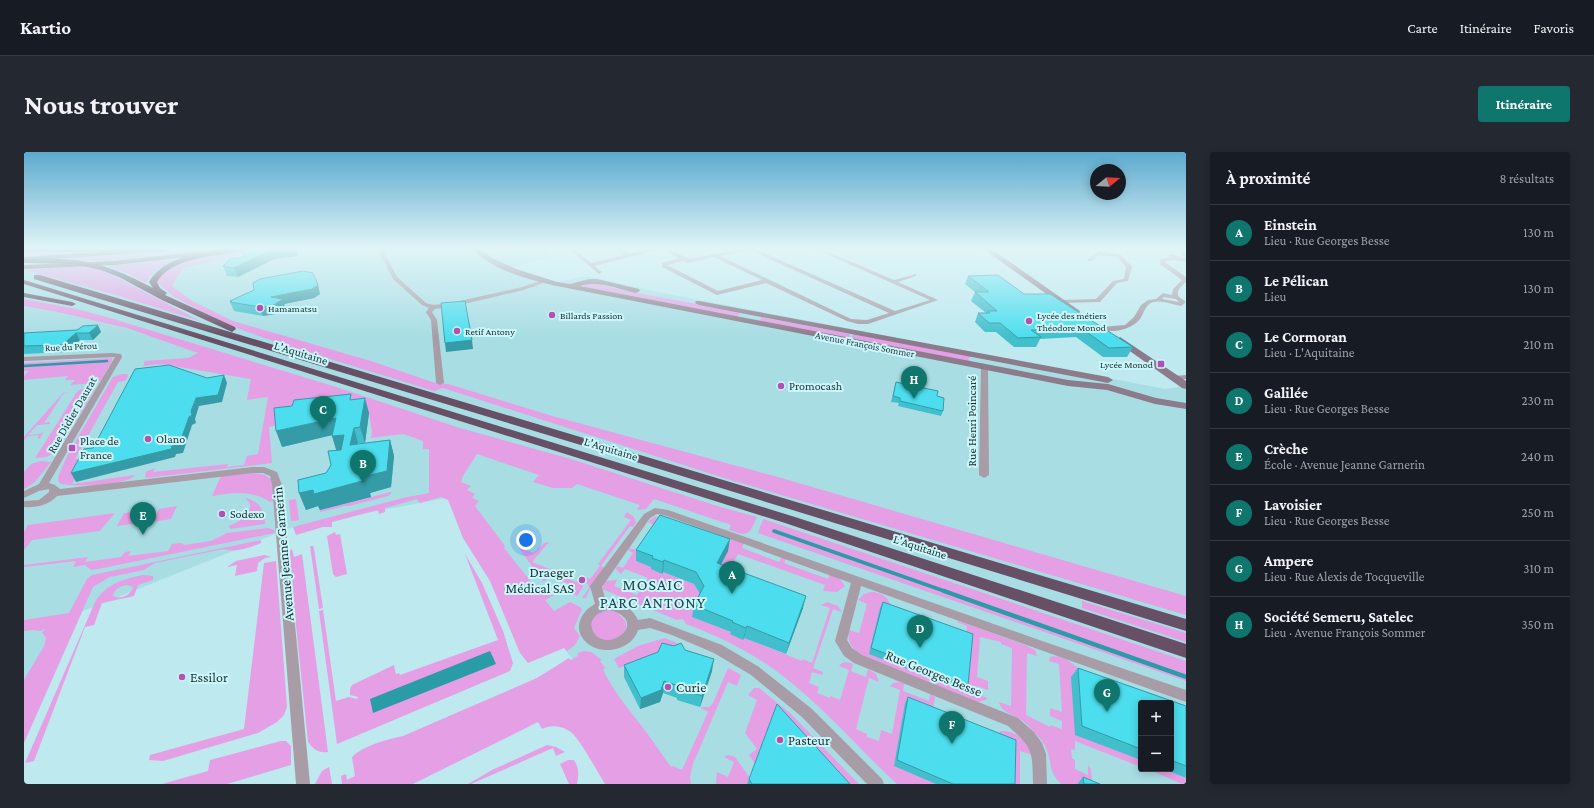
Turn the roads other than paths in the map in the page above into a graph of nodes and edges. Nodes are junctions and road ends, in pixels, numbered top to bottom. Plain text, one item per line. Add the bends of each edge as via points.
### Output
1 (39, 277) edge
2 (127, 277) edge
3 (154, 277) edge
4 (395, 277) edge
5 (537, 277) edge
6 (687, 277) edge
7 (759, 277) edge
8 (817, 277) edge
9 (883, 277) edge
10 (907, 277) edge
11 (1027, 277) edge
12 (1127, 277) edge
13 (1183, 277) edge
14 (546, 281) junction
15 (766, 281) junction
16 (24, 282) edge
17 (893, 282) junction
18 (582, 286) junction
19 (24, 295) edge
20 (1175, 297) junction
21 (172, 300) junction
22 (1160, 300) junction
23 (1062, 302) junction
24 (1184, 306) edge
25 (433, 307) junction
26 (747, 312) junction
27 (120, 313) junction
28 (894, 313) junction
29 (1084, 316) edge
30 (754, 318) junction
31 (742, 320) junction
32 (1094, 323) edge
33 (1102, 329) junction
34 (270, 346) junction
35 (119, 355) joint
36 (24, 359) edge
37 (984, 363) junction
38 (1186, 377) edge
39 (1174, 378) junction
40 (440, 383) dead end
41 (1186, 386) edge
42 (1185, 400) edge
43 (984, 475) dead end
44 (43, 486) junction
45 (54, 493) junction
46 (24, 495) edge
47 (24, 504) edge
48 (857, 581) junction
49 (602, 606) junction
50 (1186, 625) edge
51 (633, 626) junction
52 (1186, 651) edge
53 (1186, 696) edge
54 (303, 784) edge
55 (877, 784) edge
56 (1040, 784) edge

1 - 34 highway, L'Aquitaine
2 - 21 highway
3 - 21 highway via 153,284
4 - 25 street via 424,304
5 - 14 street
6 - 15 street via 717,293
7 - 15 street
8 - 28 street
9 - 17 street
10 - 17 street
11 - 23 street
12 - 23 street via 1126,280 1115,282 1098,301
13 - 20 street via 1185,280 1176,286
14 - 18 street
14 - 25 street via 457,304
15 - 28 street via 849,320 864,323
16 - 27 highway, L'Aquitaine
17 - 28 street via 935,300
18 - 26 street via 594,280 624,289
18 - 31 street
19 - 27 highway via 102,312
20 - 22 street via 1163,295
20 - 24 street via 1181,300
21 - 34 highway via 232,329 262,340
22 - 24 street
22 - 33 street via 1150,301 1143,306 1137,318 1128,326
23 - 29 street
25 - 40 street via 430,312 434,320
26 - 30 street
26 - 31 street via 740,316
27 - 52 highway, L'Aquitaine via 790,520
30 - 31 street
30 - 37 street, Avenue François Sommer
32 - 33 street
33 - 39 street
34 - 50 highway, L'Aquitaine
35 - 36 street, Rue du Pérou
35 - 44 street, Rue Didier Daurat
37 - 42 street, Avenue François Sommer via 1068,383 1108,387 1155,401
37 - 43 street, Rue Henri Poincaré
38 - 39 street
39 - 41 street
44 - 45 street via 54,487
44 - 46 street
45 - 47 street via 42,502
45 - 54 street, Avenue Jeanne Garnerin via 253,470 264,470 274,474 278,491
48 - 49 street via 665,512 655,511 648,516 596,586
48 - 53 street
48 - 56 street, Rue Georges Besse via 841,641 848,652 886,672 1013,722 1031,737 1038,748
49 - 51 street via 615,606 626,611 633,620
49 - 51 street via 592,610 584,621 586,633 595,642 608,645 623,642
51 - 55 street via 650,624 676,632 718,649 756,671 807,713

